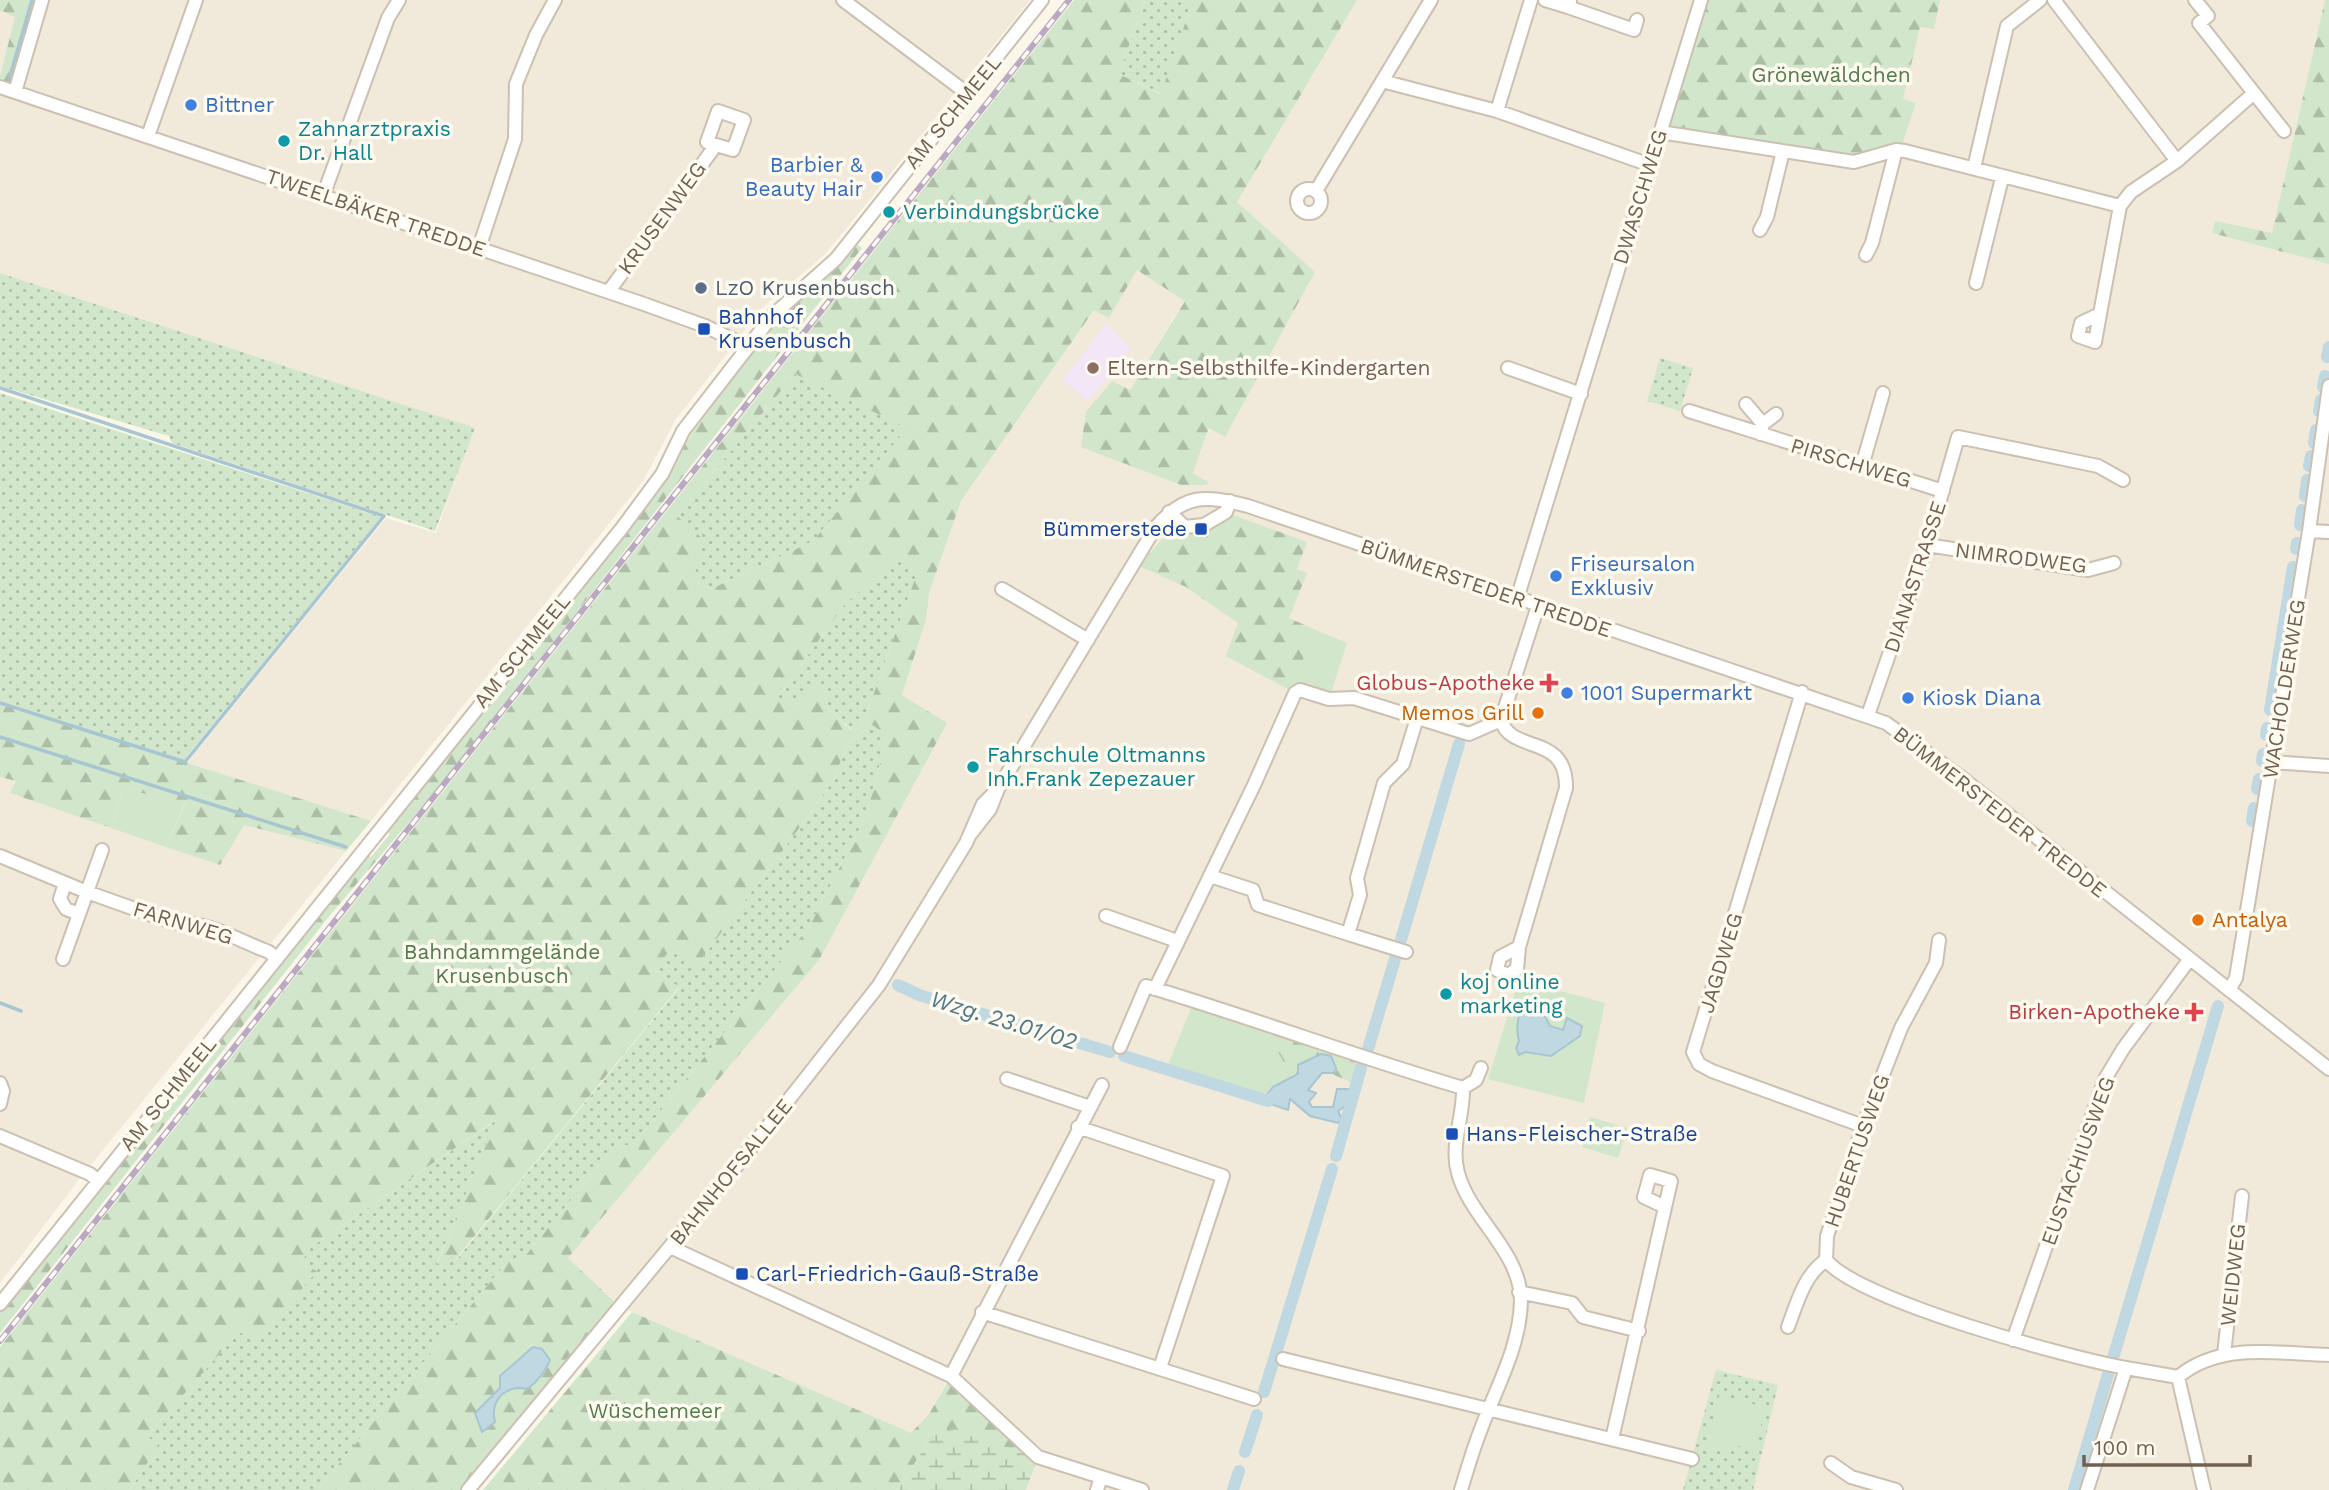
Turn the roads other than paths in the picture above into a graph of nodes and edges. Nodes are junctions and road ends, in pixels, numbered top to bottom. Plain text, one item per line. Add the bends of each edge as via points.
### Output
1 (42, 0) edge
2 (196, 0) edge
3 (399, 0) edge
4 (555, 0) edge
5 (843, 0) edge
6 (1042, 0) edge
7 (1431, 0) edge
8 (1531, 0) edge
9 (1545, 0) edge
10 (1701, 0) edge
11 (2040, 0) edge
12 (2054, 0) edge
13 (2195, 0) edge
14 (1569, 4) edge
15 (1637, 20) dead end
16 (1382, 81) junction
17 (0, 87) edge
18 (15, 92) junction
19 (2254, 93) junction
20 (968, 94) junction
21 (1497, 111) junction
22 (2284, 131) dead end
23 (1660, 132) junction
24 (148, 136) junction
25 (716, 145) dead end
26 (1896, 150) junction
27 (1783, 151) junction
28 (2177, 161) junction
29 (1650, 165) junction
30 (1974, 168) junction
31 (2002, 178) junction
32 (1316, 191) dead end
33 (323, 196) junction
34 (2120, 206) junction
35 (1760, 230) dead end
36 (479, 248) junction
37 (1866, 255) dead end
38 (1976, 283) dead end
39 (609, 291) junction
40 (2100, 314) dead end
41 (748, 347) junction
42 (1508, 368) dead end
43 (2329, 386) edge
44 (1883, 393) dead end
45 (1581, 394) junction
46 (1746, 404) dead end
47 (1689, 411) dead end
48 (1776, 414) dead end
49 (1762, 429) junction
50 (1862, 466) junction
51 (2123, 480) dead end
52 (1943, 491) junction
53 (1230, 501) junction
54 (1174, 509) junction
55 (2309, 531) junction
56 (2329, 532) edge
57 (1927, 545) junction
58 (2114, 563) dead end
59 (1002, 589) dead end
60 (1517, 599) junction
61 (1538, 606) junction
62 (1088, 640) junction
63 (1802, 692) junction
64 (1868, 715) junction
65 (1417, 718) junction
66 (1501, 720) junction
67 (2272, 762) junction
68 (2329, 766) edge
69 (102, 850) dead end
70 (0, 856) edge
71 (1210, 876) junction
72 (65, 883) junction
73 (87, 892) junction
74 (79, 914) junction
75 (1106, 916) dead end
76 (1348, 934) junction
77 (1939, 940) dead end
78 (1177, 941) junction
79 (1519, 947) dead end
80 (1406, 952) dead end
81 (63, 959) dead end
82 (277, 959) junction
83 (2189, 960) junction
84 (1155, 989) junction
85 (2229, 990) junction
86 (1120, 1047) dead end
87 (1480, 1068) dead end
88 (2329, 1069) edge
89 (1007, 1079) dead end
90 (0, 1083) edge
91 (1102, 1085) dead end
92 (1463, 1088) junction
93 (0, 1104) edge
94 (1090, 1107) junction
95 (1863, 1125) junction
96 (1078, 1127) junction
97 (0, 1136) edge
98 (99, 1181) junction
99 (2242, 1196) dead end
100 (1665, 1208) dead end
101 (670, 1247) junction
102 (1826, 1260) junction
103 (1519, 1292) junction
104 (0, 1304) edge
105 (982, 1312) junction
106 (1788, 1327) dead end
107 (1639, 1331) junction
108 (2013, 1340) junction
109 (2224, 1354) junction
110 (2329, 1355) edge
111 (1283, 1359) dead end
112 (1160, 1368) junction
113 (2126, 1368) junction
114 (951, 1376) junction
115 (2178, 1377) junction
116 (1254, 1399) dead end
117 (1490, 1408) junction
118 (1612, 1439) junction
119 (1692, 1460) dead end
120 (1832, 1463) dead end
121 (1101, 1476) junction
122 (468, 1490) edge
123 (1097, 1490) edge
124 (1142, 1490) edge
125 (1461, 1490) edge
126 (1896, 1490) edge
127 (2087, 1490) edge
128 (2204, 1490) edge

1 - 18 street
2 - 24 street
3 - 33 street via 388,18
4 - 36 street via 516,84 515,139
5 - 20 street
6 - 20 street, AM SCHMEEL
7 - 16 street
8 - 21 street
9 - 14 street
10 - 23 street, DWASCHWEG
11 - 30 street via 2007,26
12 - 28 street
13 - 19 street via 2208,16 2199,23
14 - 15 street via 1634,30
16 - 21 street
16 - 32 street
17 - 18 street, TWEELBÄKER TREDDE
18 - 24 street, TWEELBÄKER TREDDE
19 - 22 street
19 - 28 street
20 - 41 street, AM SCHMEEL via 835,259 772,316
21 - 29 street
23 - 27 street
23 - 29 street, DWASCHWEG
24 - 33 street, TWEELBÄKER TREDDE
25 - 39 street, KRUSENWEG
26 - 27 street via 1854,162
26 - 30 street
26 - 37 street
27 - 35 street via 1768,217
28 - 34 street via 2130,192
29 - 45 street, DWASCHWEG
30 - 31 street
31 - 34 street
31 - 38 street
33 - 36 street, TWEELBÄKER TREDDE
34 - 40 street
36 - 39 street, TWEELBÄKER TREDDE
39 - 41 street, TWEELBÄKER TREDDE
41 - 82 street, AM SCHMEEL via 683,431 663,474 622,528
42 - 45 street
43 - 55 street, WACHOLDERWEG
44 - 50 street
45 - 60 street, DWASCHWEG
46 - 49 street
47 - 49 street, PIRSCHWEG
48 - 49 street, PIRSCHWEG
49 - 50 street, PIRSCHWEG
50 - 52 street, PIRSCHWEG
51 - 52 street, DIANASTRASSE via 2098,466 1958,437
52 - 57 street, DIANASTRASSE
53 - 54 street, BÜMMERSTEDER TREDDE via 1204,498
53 - 54 street via 1226,512 1205,525 1185,527
53 - 60 street, BÜMMERSTEDER TREDDE
54 - 62 street, BAHNHOFSALLEE via 1155,528
55 - 56 street
55 - 67 street, WACHOLDERWEG
57 - 58 street, NIMRODWEG via 2088,570
57 - 64 street, DIANASTRASSE
59 - 62 street
60 - 61 street, BÜMMERSTEDER TREDDE
61 - 63 street, BÜMMERSTEDER TREDDE
61 - 66 street
62 - 101 street, BAHNHOFSALLEE via 998,789 982,804 969,836 879,985
63 - 64 street, BÜMMERSTEDER TREDDE
63 - 95 street, JAGDWEG via 1693,1052 1699,1064 1712,1071
64 - 83 street, BÜMMERSTEDER TREDDE via 1903,733
65 - 66 street via 1469,734
65 - 71 street via 1354,698 1329,699 1295,692
65 - 76 street via 1403,764 1384,783 1357,878 1360,895
66 - 79 street via 1508,733 1553,753 1566,777 1559,816
67 - 68 street
67 - 85 street, WACHOLDERWEG via 2235,978
69 - 73 street
70 - 72 street, FARNWEG
71 - 76 street via 1253,890 1258,905
71 - 78 street
72 - 73 street, FARNWEG
72 - 74 street via 60,899 66,909
73 - 74 street
73 - 82 street, FARNWEG via 174,923 202,926
74 - 81 street
75 - 78 street
76 - 80 street
77 - 95 street, HUBERTUSWEG via 1936,963 1901,1028
78 - 84 street
82 - 98 street, AM SCHMEEL
83 - 85 street, BÜMMERSTEDER TREDDE
83 - 108 street, EUSTACHIUSWEG via 2105,1079
84 - 86 street via 1146,986
84 - 92 street
85 - 88 street, BÜMMERSTEDER TREDDE
87 - 92 street via 1476,1080
89 - 94 street
90 - 93 street
91 - 94 street
92 - 103 street via 1457,1171 1509,1261
94 - 96 street
95 - 102 street, HUBERTUSWEG via 1828,1236
96 - 105 street
96 - 112 street via 1223,1176
97 - 98 street
98 - 104 street, AM SCHMEEL
99 - 109 street, WEIDWEG
100 - 107 street
101 - 114 street
101 - 122 street, BAHNHOFSALLEE
102 - 106 street via 1805,1284
102 - 108 street via 1845,1278
103 - 107 street via 1572,1303 1583,1317
103 - 117 street via 1514,1340
105 - 112 street
105 - 114 street
107 - 118 street
108 - 113 street
109 - 110 street
109 - 115 street
111 - 117 street
112 - 116 street
113 - 115 street
113 - 127 street
114 - 121 street via 1038,1457
115 - 128 street
117 - 118 street
117 - 125 street
118 - 119 street
120 - 126 street via 1851,1477
121 - 123 street
121 - 124 street

